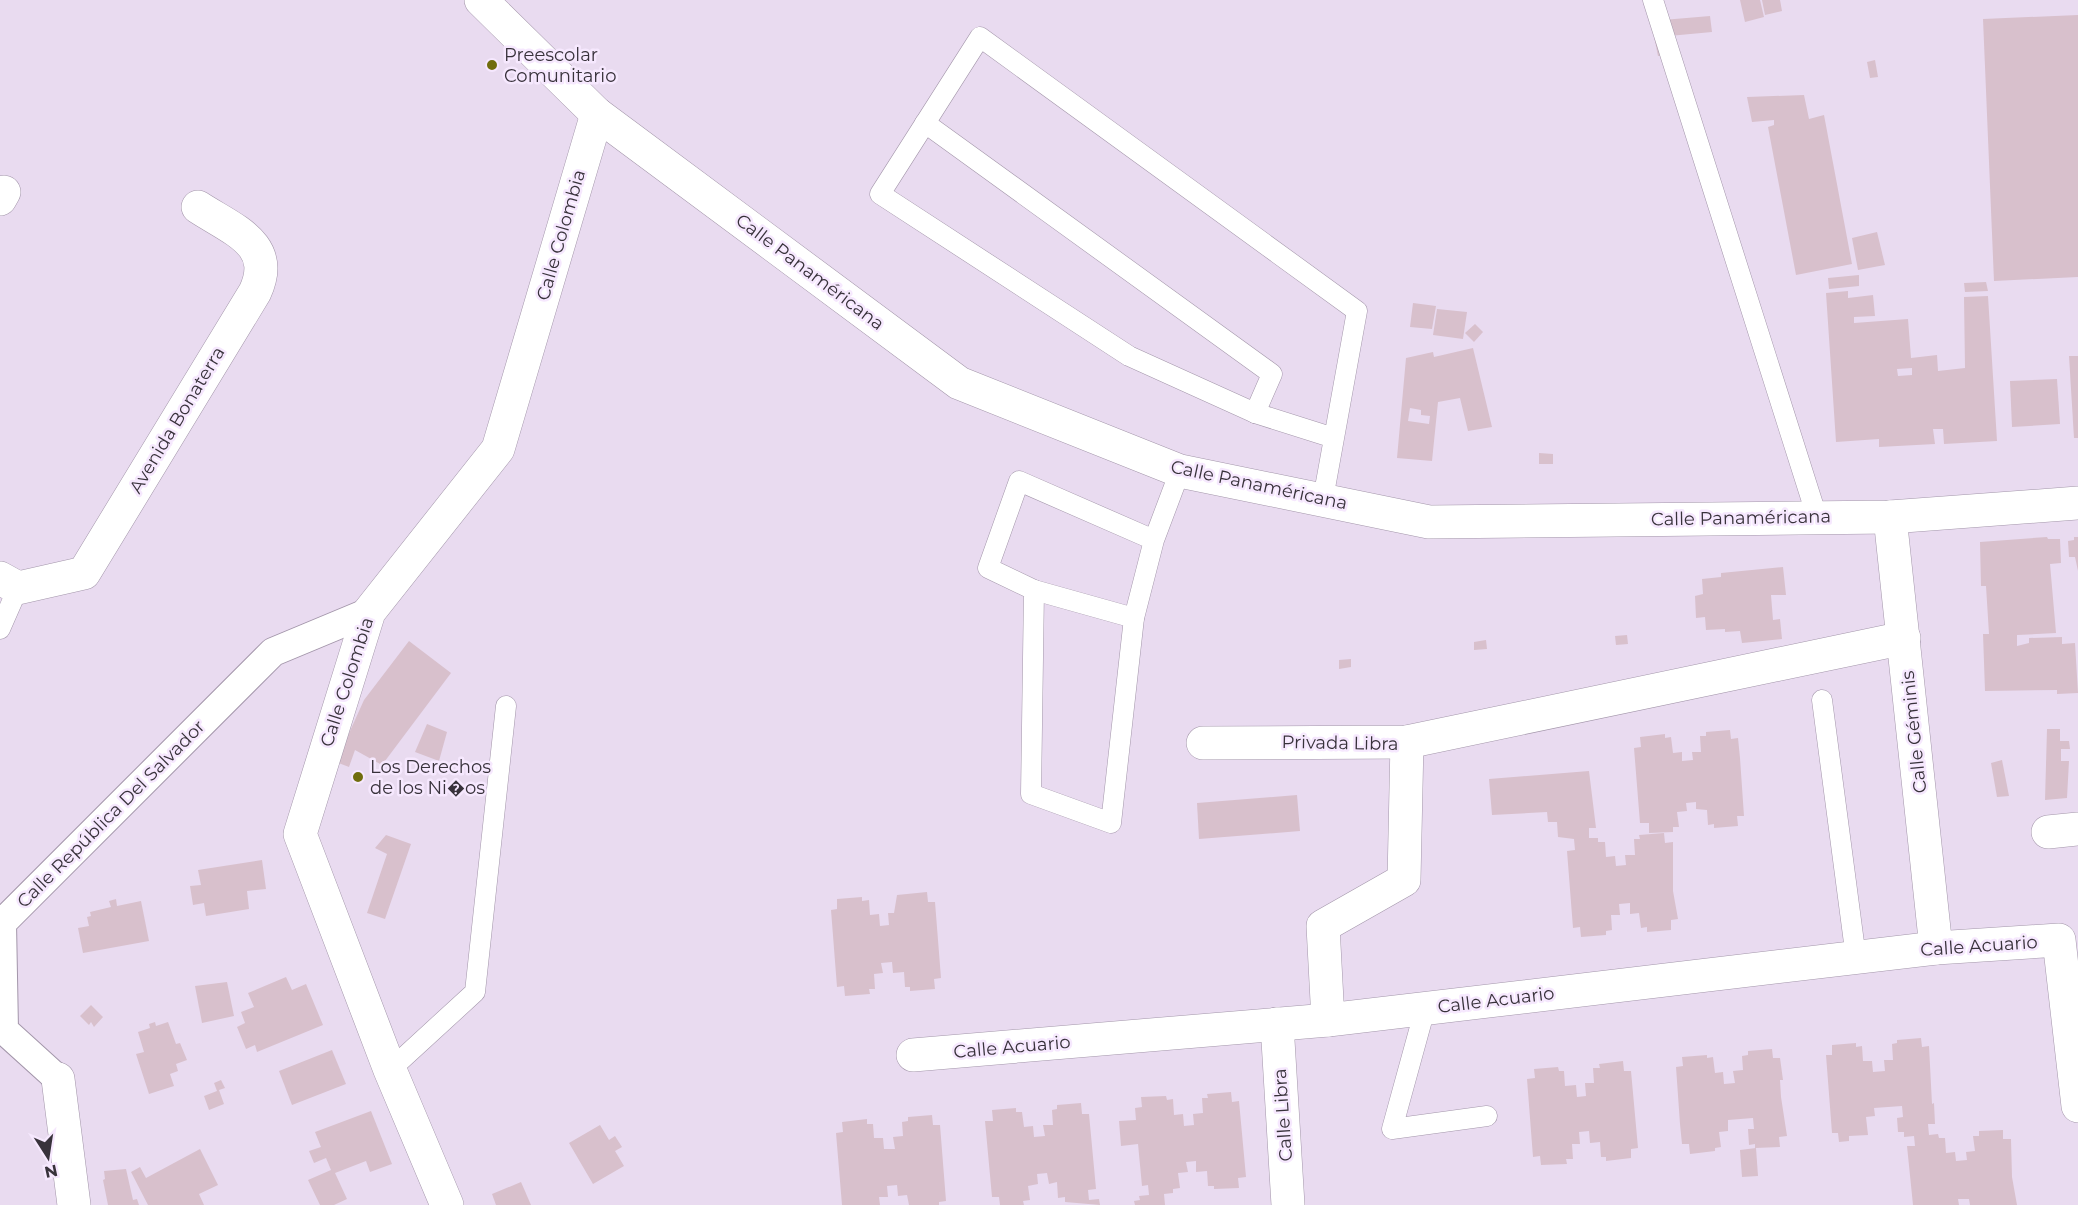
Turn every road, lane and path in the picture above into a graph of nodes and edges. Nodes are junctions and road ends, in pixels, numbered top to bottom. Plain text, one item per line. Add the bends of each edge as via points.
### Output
1 (481, 0) edge
2 (1653, 0) edge
3 (597, 114) junction
4 (925, 123) junction
5 (198, 207) dead end
6 (1256, 413) junction
7 (1334, 438) junction
8 (1180, 471) junction
9 (1323, 499) junction
10 (2078, 503) edge
11 (1817, 517) junction
12 (1890, 517) junction
13 (1154, 540) junction
14 (9, 583) edge
15 (1034, 590) junction
16 (369, 612) junction
17 (1134, 618) junction
18 (0, 629) edge
19 (1904, 638) junction
20 (1822, 700) dead end
21 (506, 706) dead end
22 (1407, 742) junction
23 (1203, 743) dead end
24 (2068, 939) edge
25 (1935, 948) junction
26 (1856, 958) junction
27 (1425, 1009) junction
28 (1328, 1020) junction
29 (1277, 1024) junction
30 (913, 1055) dead end
31 (390, 1070) junction
32 (58, 1079) joint
33 (2078, 1106) edge
34 (1487, 1116) dead end
35 (74, 1205) edge
36 (447, 1205) edge
37 (1288, 1205) edge

1 - 3 street, Calle Panaméricana
2 - 11 lane
3 - 8 street, Calle Panaméricana via 959,383
3 - 16 street, Calle Colombia via 498,448
4 - 6 lane via 1272,374
4 - 6 lane via 880,194 1129,356
4 - 7 lane via 980,37 1357,311
5 - 14 street, Avenida Bonaterra via 252,243 262,260 255,292 84,573
6 - 7 lane
7 - 9 lane
8 - 9 street, Calle Panaméricana
8 - 13 lane
9 - 11 street, Calle Panaméricana via 1429,522
10 - 12 street, Calle Panaméricana
11 - 12 street, Calle Panaméricana
12 - 19 street, Calle Géminis
13 - 15 lane via 1019,481 988,568
13 - 17 lane
14 - 18 lane
15 - 17 lane
15 - 17 lane via 1031,794 1111,823
16 - 31 street, Calle Colombia via 300,834
16 - 32 street, Calle República Del Salvador via 273,652 2,923 4,1030
19 - 22 street
19 - 25 street, Calle Géminis
20 - 26 lane
21 - 31 lane via 475,992
22 - 23 street, Privada Libra
22 - 28 street, Privada Libra via 1404,880 1323,926
24 - 25 street, Calle Acuario
24 - 33 street
25 - 26 street, Calle Acuario
26 - 27 street, Calle Acuario
27 - 28 street, Calle Acuario
27 - 34 lane via 1392,1129
28 - 29 street, Calle Acuario
29 - 30 street, Calle Acuario
29 - 37 street, Calle Libra
31 - 36 street, Calle Colombia
32 - 35 street

